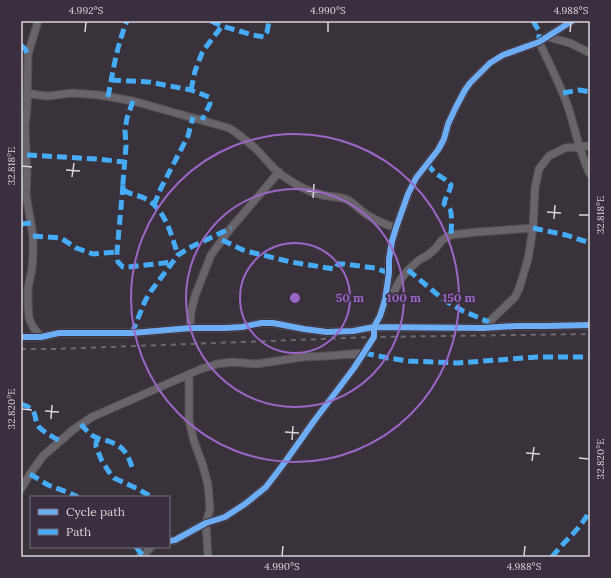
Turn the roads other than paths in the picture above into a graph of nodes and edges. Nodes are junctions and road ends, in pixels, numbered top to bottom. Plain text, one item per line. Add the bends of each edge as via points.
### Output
1 (38, 21) edge
2 (572, 21) edge
3 (548, 37) junction
4 (539, 42) junction
5 (590, 53) edge
6 (27, 93) junction
7 (23, 127) edge
8 (590, 146) edge
9 (579, 147) junction
10 (278, 172) junction
11 (590, 174) edge
12 (396, 228) junction
13 (533, 228) junction
14 (385, 300) junction
15 (590, 325) edge
16 (374, 327) junction
17 (191, 328) junction
18 (483, 328) junction
19 (21, 337) edge
20 (41, 337) junction
21 (364, 353) junction
22 (189, 374) junction
23 (21, 489) edge
24 (206, 523) junction
25 (170, 541) edge
26 (150, 548) edge
27 (139, 557) edge
28 (208, 557) edge

1 - 6 street via 28,54
2 - 3 street
3 - 4 street
3 - 5 street via 570,43
4 - 9 street via 566,103
4 - 12 street via 503,55 490,63 470,83 456,107 438,150 416,178
6 - 7 street
6 - 10 street via 48,96 72,93 99,95 134,101 229,128 242,136
7 - 20 street via 27,166 26,194 33,236 32,269 28,288 29,318
8 - 9 street
9 - 11 street
9 - 13 street via 565,148 549,156 539,169 535,188
10 - 12 street via 310,192 346,199 372,218
10 - 17 street via 212,255 195,296
12 - 14 street via 389,259
13 - 14 street via 477,232 442,240 435,249 408,270
13 - 18 street via 528,259 515,297
14 - 16 street
15 - 18 street
16 - 17 street via 327,332 273,323 226,328
16 - 18 street
16 - 21 street via 374,337
17 - 20 street via 59,333
19 - 20 street
21 - 22 street via 303,357 256,364 232,362
21 - 24 street via 266,487 245,504
22 - 23 street via 108,409 74,429 43,456
22 - 24 street via 188,421 208,485 210,509
24 - 25 street
24 - 28 street
26 - 27 street

